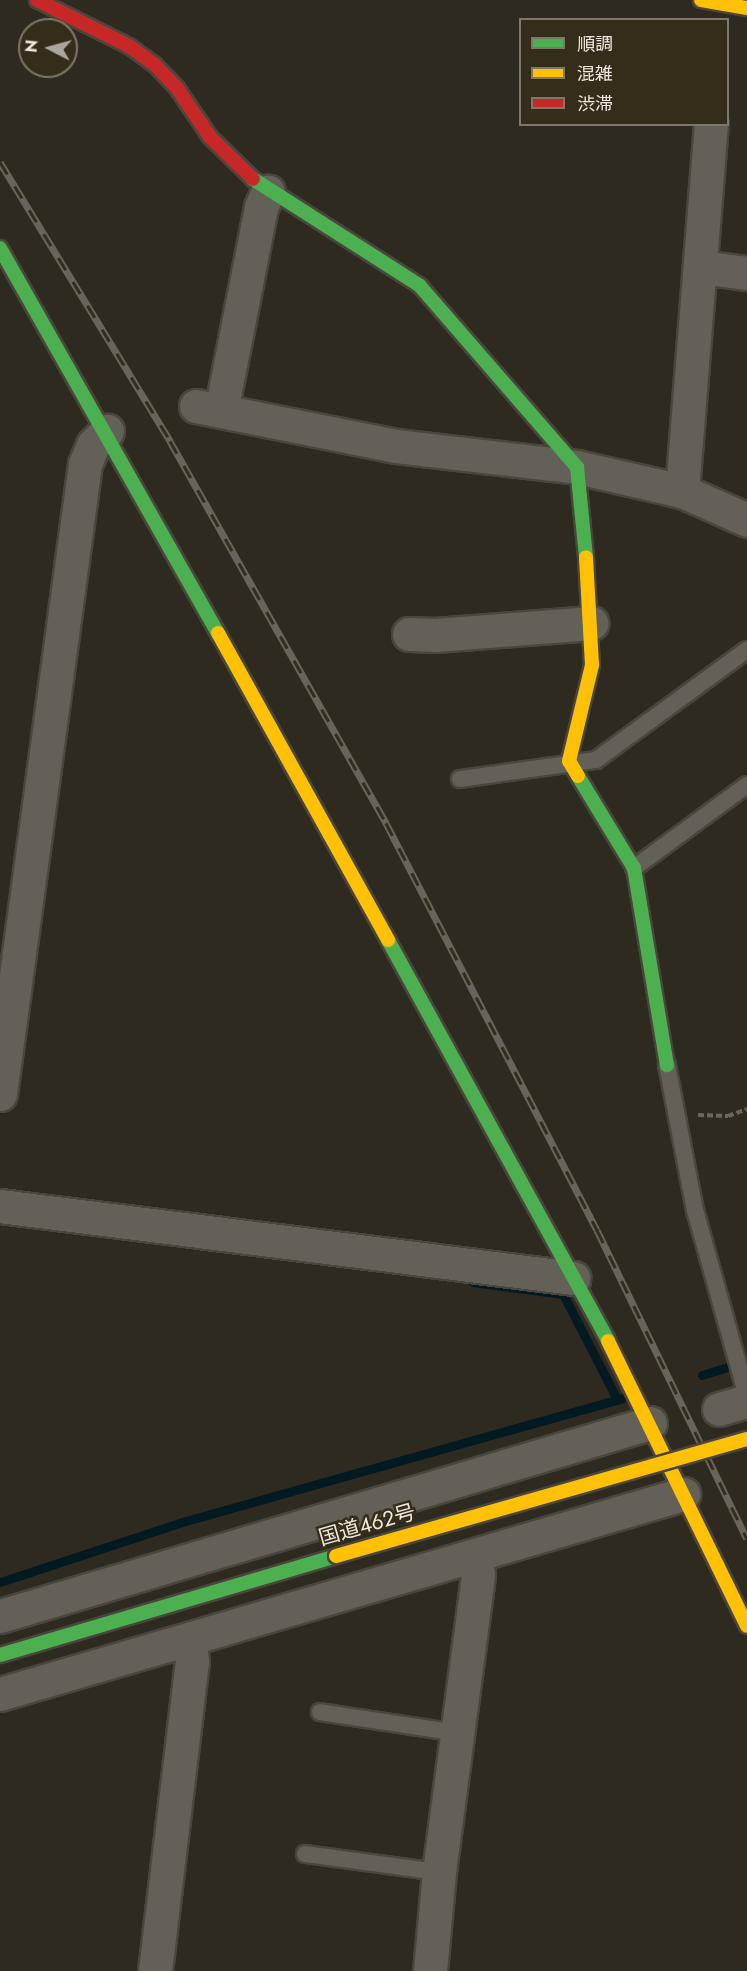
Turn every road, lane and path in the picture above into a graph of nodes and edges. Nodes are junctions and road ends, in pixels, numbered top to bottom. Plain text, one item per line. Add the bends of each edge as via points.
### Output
1 (42, 1) edge
2 (711, 126) edge
3 (268, 191) junction
4 (0, 248) edge
5 (700, 267) junction
6 (747, 273) edge
7 (11, 287) edge
8 (107, 431) junction
9 (576, 467) junction
10 (682, 491) junction
11 (747, 520) edge
12 (592, 623) junction
13 (409, 634) dead end
14 (747, 650) edge
15 (569, 761) junction
16 (460, 779) dead end
17 (747, 785) edge
18 (634, 868) junction
19 (667, 1065) joint
20 (0, 1094) edge
21 (747, 1109) edge
22 (676, 1115) junction
23 (0, 1206) edge
24 (573, 1278) junction
25 (739, 1397) edge
26 (650, 1423) junction
27 (747, 1439) edge
28 (682, 1494) junction
29 (475, 1555) junction
30 (0, 1616) edge
31 (747, 1626) edge
32 (189, 1640) junction
33 (0, 1655) edge
34 (0, 1694) edge
35 (320, 1712) dead end
36 (458, 1733) junction
37 (305, 1854) dead end
38 (439, 1872) junction
39 (155, 1971) edge
40 (430, 1971) edge

1 - 3 main road via 129,46 155,65 234,164
2 - 5 street
3 - 9 main road via 420,286
3 - 9 street via 209,408 396,446
4 - 7 main road
5 - 6 street
5 - 10 street
7 - 8 main road
8 - 20 street via 93,445 85,464
8 - 24 main road
9 - 10 street
9 - 12 main road
10 - 11 street
12 - 13 street
12 - 15 main road via 592,665
14 - 15 lane via 596,760
15 - 16 lane
15 - 18 main road
17 - 18 lane
18 - 19 main road
19 - 22 lane
21 - 22 path via 728,1116
22 - 25 lane via 695,1210 733,1345
23 - 24 street
24 - 26 main road
26 - 28 main road
26 - 30 street
27 - 33 main road, 国道462号, bridge
28 - 29 street
28 - 31 main road
29 - 32 street
29 - 36 street via 478,1575
32 - 34 street
32 - 39 street via 192,1661
35 - 36 lane
36 - 38 street
37 - 38 lane
38 - 40 street

